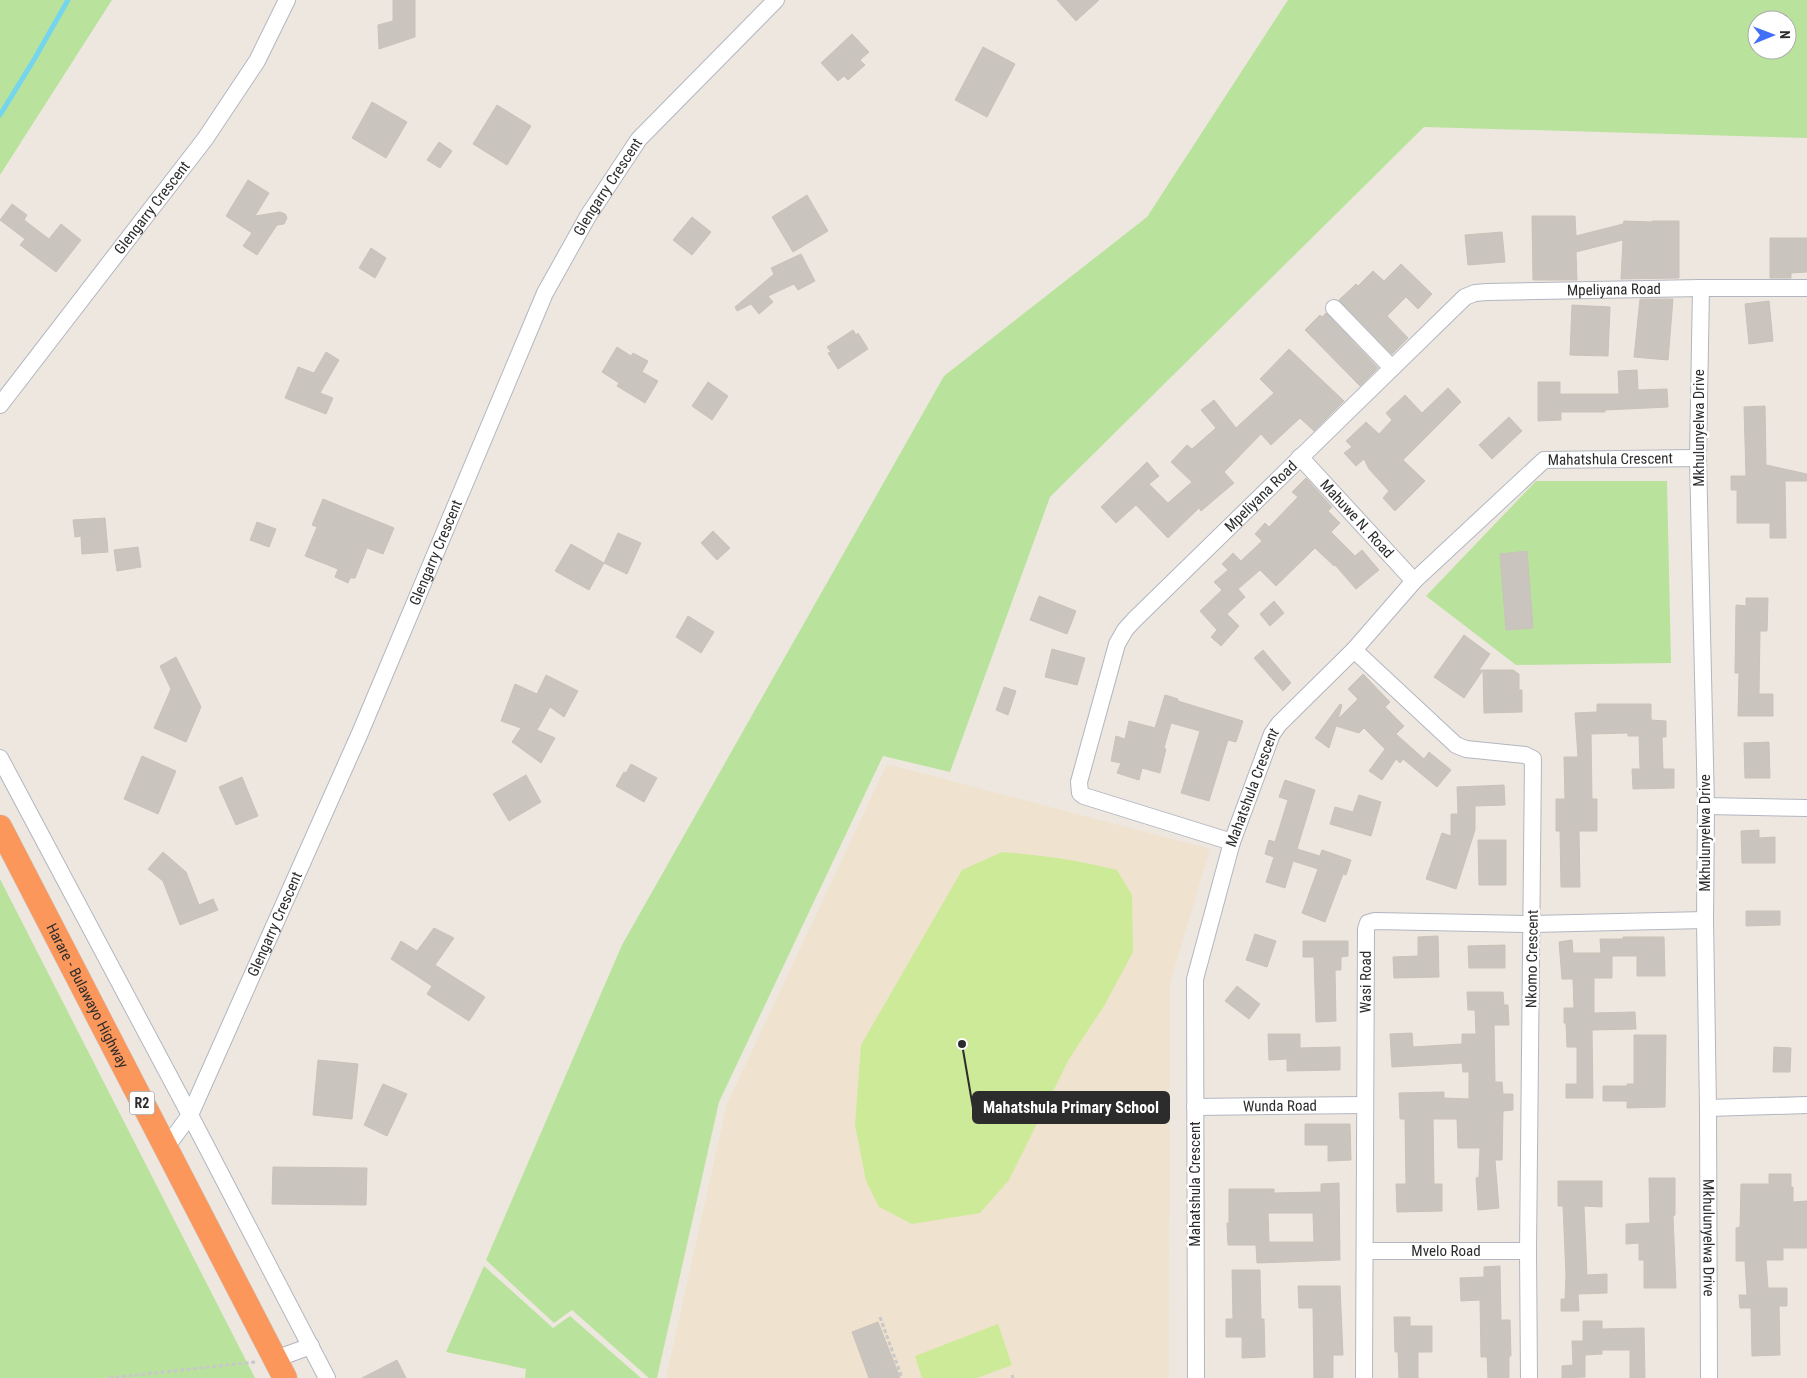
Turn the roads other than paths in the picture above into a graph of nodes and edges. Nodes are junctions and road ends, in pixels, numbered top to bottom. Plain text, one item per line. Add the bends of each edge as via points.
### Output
1 (287, 0) edge
2 (776, 0) edge
3 (1701, 288) junction
4 (1807, 288) edge
5 (1334, 308) dead end
6 (1392, 368) junction
7 (0, 405) edge
8 (1300, 457) junction
9 (1698, 458) junction
10 (1414, 581) junction
11 (1354, 650) junction
12 (0, 758) edge
13 (1706, 806) junction
14 (1807, 808) edge
15 (0, 827) edge
16 (1232, 842) junction
17 (1704, 920) junction
18 (1532, 924) junction
19 (1365, 1105) junction
20 (1807, 1105) edge
21 (1195, 1107) junction
22 (1708, 1108) junction
23 (190, 1115) junction
24 (165, 1149) junction
25 (1365, 1251) junction
26 (1528, 1251) junction
27 (311, 1346) junction
28 (280, 1369) edge
29 (327, 1378) edge
30 (1196, 1378) edge
31 (1364, 1378) edge
32 (1529, 1378) edge
33 (1709, 1378) edge

1 - 7 street, Glengarry Crescent via 256,62 205,140
2 - 23 street, Glengarry Crescent via 639,139 588,216 545,293 360,733
3 - 4 street, Mpeliyana Road
3 - 6 street, Mpeliyana Road via 1475,292 1465,297
3 - 9 street, Mkhulunyelwa Drive
5 - 6 street
6 - 8 street, Mpeliyana Road
8 - 10 street, Mahuwe N. Road
8 - 16 street, Mpeliyana Road via 1125,630 1117,644 1079,782 1080,793 1084,796
9 - 10 street, Mahatshula Crescent via 1544,460
9 - 13 street, Mkhulunyelwa Drive
10 - 11 street, Mahatshula Crescent
11 - 16 street, Mahatshula Crescent via 1272,734
11 - 18 street, Nkomo Crescent via 1456,745 1532,758
12 - 23 street
13 - 14 street
13 - 17 street, Mkhulunyelwa Drive
15 - 24 highway, Harare - Bulawayo Highway / R2
16 - 21 street, Mahatshula Crescent via 1196,979
17 - 18 street, Wasi Road
17 - 22 street, Mkhulunyelwa Drive
18 - 19 street, Wasi Road via 1368,923
18 - 26 street, Nkomo Crescent
19 - 21 street, Wunda Road
19 - 25 street, Wasi Road
20 - 22 street
21 - 30 street, Mahatshula Crescent
22 - 33 street, Mkhulunyelwa Drive
23 - 24 street, Glengarry Crescent
23 - 27 street
24 - 28 highway, Harare - Bulawayo Highway / R2
25 - 26 street, Mvelo Road
25 - 31 street, Wasi Road
26 - 32 street, Nkomo Crescent
27 - 28 street
27 - 29 street

